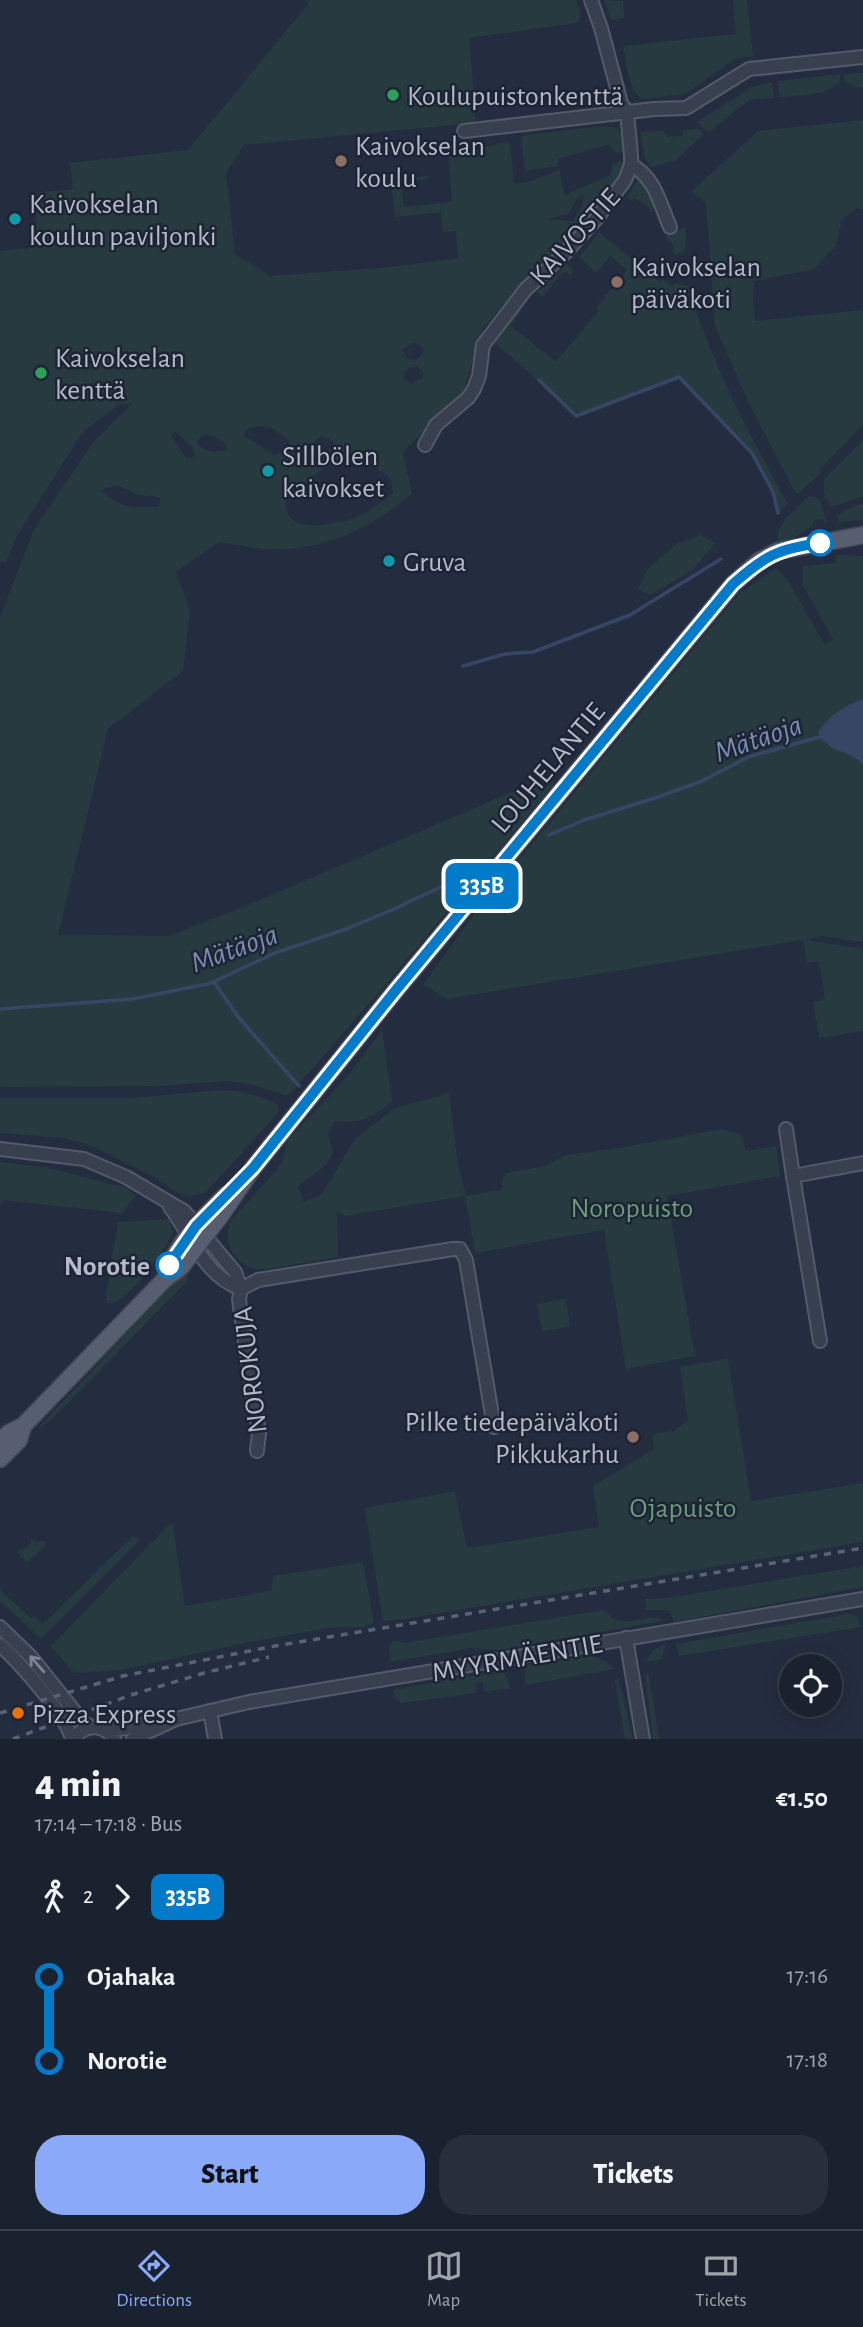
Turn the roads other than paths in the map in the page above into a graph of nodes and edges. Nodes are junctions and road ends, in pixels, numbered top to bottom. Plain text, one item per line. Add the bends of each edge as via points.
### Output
1 (591, 0) edge
2 (863, 57) edge
3 (627, 113) junction
4 (464, 131) dead end
5 (631, 165) junction
6 (670, 227) dead end
7 (425, 445) dead end
8 (863, 536) edge
9 (831, 542) junction
10 (863, 547) edge
11 (786, 1129) dead end
12 (0, 1149) edge
13 (863, 1163) edge
14 (793, 1176) junction
15 (196, 1237) junction
16 (241, 1289) junction
17 (820, 1341) dead end
18 (23, 1426) junction
19 (494, 1427) dead end
20 (0, 1442) edge
21 (257, 1451) dead end
22 (0, 1459) edge
23 (863, 1599) edge
24 (0, 1627) edge
25 (626, 1638) junction
26 (0, 1645) edge
27 (210, 1711) junction
28 (172, 1721) junction
29 (97, 1728) junction
30 (73, 1739) edge
31 (114, 1739) edge
32 (133, 1739) edge
33 (215, 1739) edge
34 (643, 1739) edge

1 - 3 street, KAIVOSTIE
2 - 3 street via 749,69 686,108
3 - 4 street
3 - 5 street, KAIVOSTIE
5 - 6 street via 653,184
5 - 7 street, KAIVOSTIE via 597,218 526,289 483,345 474,389 436,425
8 - 9 main road, LOUHELANTIE
9 - 10 main road, LOUHELANTIE
9 - 15 main road, LOUHELANTIE via 778,551 733,584
11 - 14 street
12 - 15 street, NOROKUJA via 84,1159 126,1177 185,1212
13 - 14 street
14 - 17 street
15 - 16 street, NOROKUJA via 225,1282
15 - 18 main road, LOUHELANTIE via 177,1272 166,1278
16 - 19 street via 258,1280 460,1249 466,1261
16 - 21 street, NOROKUJA via 240,1315 259,1433
18 - 20 main road, LOUHELANTIE
18 - 22 main road, LOUHELANTIE via 19,1440
23 - 25 street, MYYRMÄENTIE
29 -> 24 street via 83,1722 31,1657
25 - 27 street, MYYRMÄENTIE
25 - 34 street
26 - 30 street via 40,1690
27 - 28 street, MYYRMÄENTIE
27 - 33 street
28 - 29 street, MYYRMÄENTIE
28 - 32 street, MYYRMÄENTIE
29 - 30 street via 80,1731
29 - 31 street

